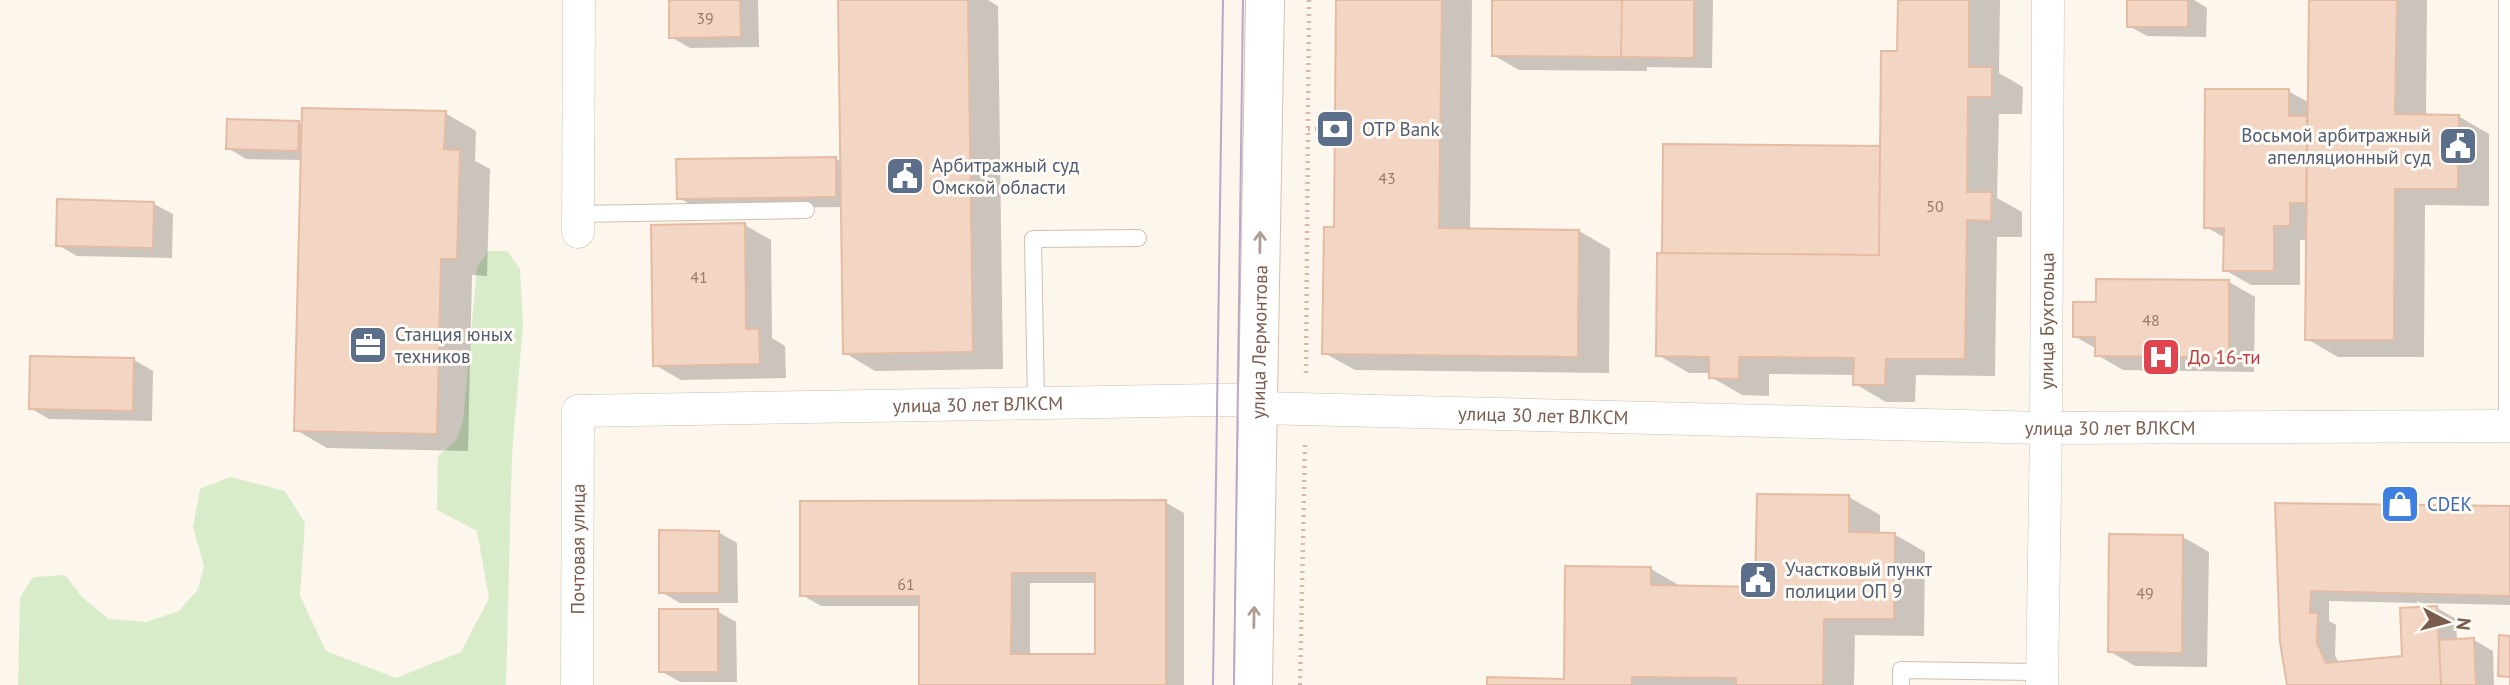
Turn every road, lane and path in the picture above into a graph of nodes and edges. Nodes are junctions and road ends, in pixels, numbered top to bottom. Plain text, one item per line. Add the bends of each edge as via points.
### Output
1 (579, 0) edge
2 (1265, 0) edge
3 (1309, 0) edge
4 (2048, 0) edge
5 (2507, 0) edge
6 (1307, 129) junction
7 (1335, 129) dead end
8 (806, 210) dead end
9 (579, 223) joint
10 (1139, 238) dead end
11 (1036, 403) junction
12 (1257, 408) junction
13 (1306, 409) junction
14 (578, 411) joint
15 (2508, 426) edge
16 (2046, 428) junction
17 (2042, 679) edge
18 (577, 685) edge
19 (1253, 685) edge
20 (1300, 685) edge
21 (1901, 685) edge

1 - 9 street
12 -> 2 main road, улица Лермонтова
3 - 6 path
4 - 16 street, улица Бухгольца
5 - 15 lane
6 - 7 path
6 - 13 path
8 - 9 lane
10 - 11 lane via 1033,239
11 - 12 street, улица 30 лет ВЛКСМ via 1237,400
11 - 14 street, улица 30 лет ВЛКСМ
12 - 13 street, улица 30 лет ВЛКСМ
19 -> 12 main road, улица Лермонтова
13 - 16 street, улица 30 лет ВЛКСМ
13 - 20 path
14 - 18 street, Почтовая улица
15 - 16 street, улица 30 лет ВЛКСМ
16 - 17 street, улица Бухгольца
17 - 21 lane via 1902,670

